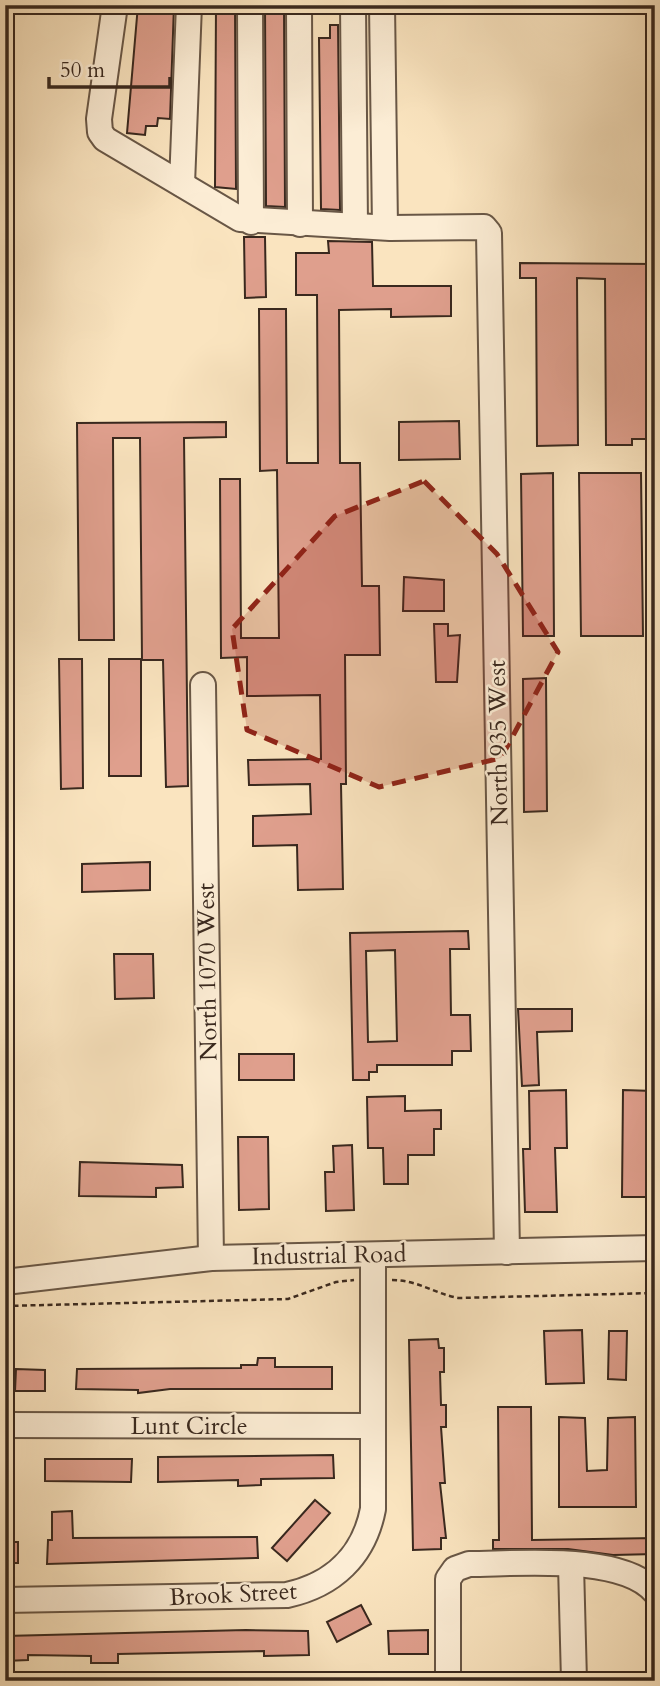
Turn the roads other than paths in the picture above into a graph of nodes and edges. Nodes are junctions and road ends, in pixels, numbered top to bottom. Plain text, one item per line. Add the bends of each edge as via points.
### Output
1 (115, 5) edge
2 (189, 5) edge
3 (250, 5) edge
4 (299, 5) edge
5 (353, 5) edge
6 (382, 5) edge
7 (182, 184) junction
8 (251, 222) junction
9 (300, 224) junction
10 (355, 226) junction
11 (384, 228) junction
12 (204, 685) dead end
13 (655, 1248) edge
14 (507, 1252) junction
15 (373, 1255) junction
16 (211, 1258) junction
17 (5, 1282) edge
18 (5, 1425) edge
19 (373, 1426) junction
20 (571, 1565) junction
21 (655, 1592) edge
22 (5, 1600) edge
23 (448, 1681) edge
24 (574, 1681) edge

1 - 7 street via 100,132
2 - 7 street
3 - 8 street
4 - 9 street
5 - 10 street
6 - 11 street
7 - 8 street
8 - 9 street
9 - 10 street
10 - 11 street
11 - 14 street, North 935 West via 484,228 489,233
12 - 16 street, North 1070 West
13 - 14 street, Industrial Road
14 - 15 street, Industrial Road
15 - 16 street, Industrial Road
15 - 19 street, Brook Street
16 - 17 street, Industrial Road
18 - 19 street, Lunt Circle
19 - 22 street, Brook Street via 370,1524 349,1562 317,1586 271,1596
20 - 21 street via 619,1571
20 - 23 street via 469,1564 455,1569 448,1579
20 - 24 street

